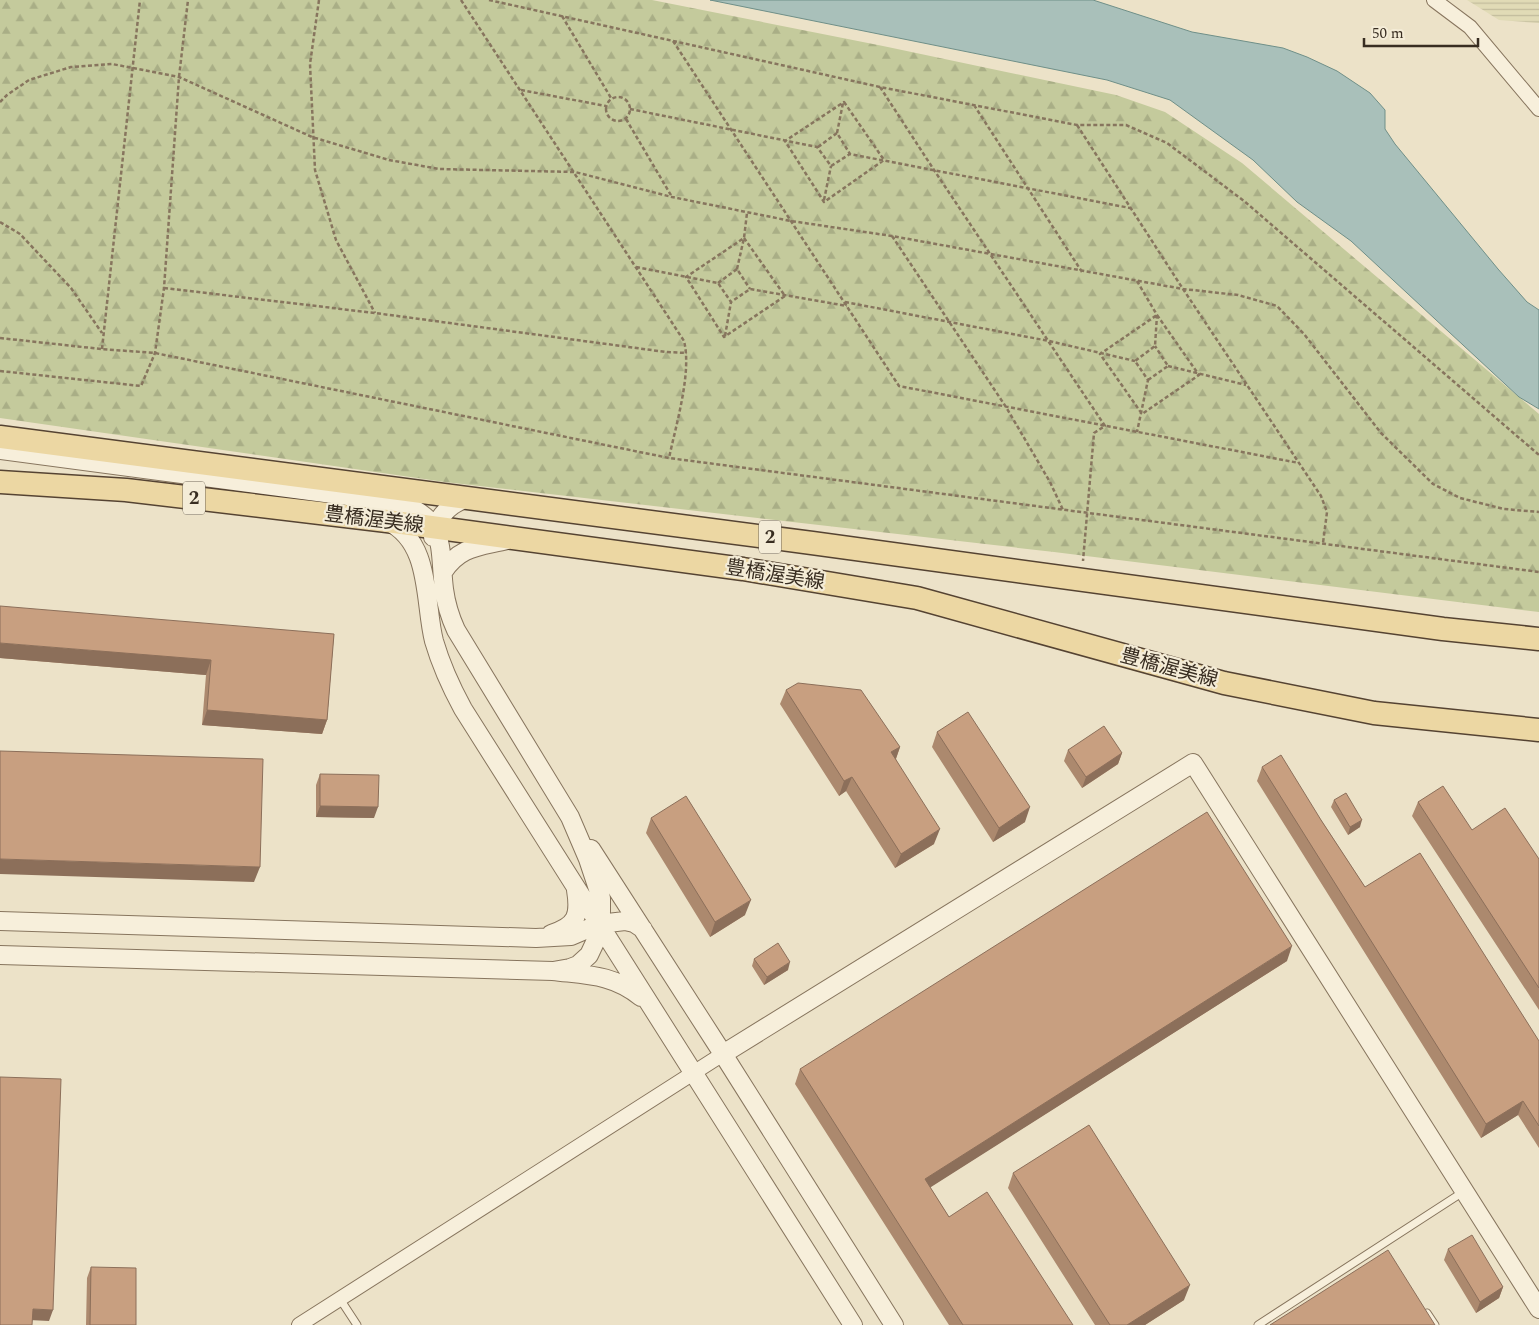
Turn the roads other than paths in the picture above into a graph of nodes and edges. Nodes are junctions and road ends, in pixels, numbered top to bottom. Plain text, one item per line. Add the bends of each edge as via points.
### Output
1 (1434, 0) edge
2 (1539, 109) edge
3 (0, 437) edge
4 (0, 450) edge
5 (0, 482) edge
6 (468, 498) junction
7 (387, 521) junction
8 (435, 528) junction
9 (516, 538) junction
10 (443, 572) junction
11 (428, 603) junction
12 (1539, 639) edge
13 (1539, 730) edge
14 (570, 817) junction
15 (576, 888) junction
16 (0, 921) edge
17 (598, 924) junction
18 (642, 929) junction
19 (536, 938) junction
20 (0, 955) edge
21 (552, 971) junction
22 (648, 1003) junction
23 (723, 1054) junction
24 (694, 1073) junction
25 (1464, 1191) junction
26 (1383, 1244) junction
27 (1388, 1252) edge
28 (340, 1299) junction
29 (1425, 1309) edge
30 (1539, 1309) edge
31 (299, 1325) edge
32 (357, 1325) edge
33 (853, 1325) edge
34 (894, 1325) edge
35 (1258, 1325) edge
36 (1435, 1325) edge

1 - 2 street via 1470,27
3 - 6 main road, 豊橋渥美線 / 2
4 - 8 street via 400,503 416,508
5 - 7 main road, 豊橋渥美線 / 2 via 126,490
6 - 8 street via 448,507
6 - 12 main road, 豊橋渥美線 / 2
7 - 8 main road, 豊橋渥美線 / 2
7 - 11 street via 401,529 420,558
8 - 9 main road, 豊橋渥美線 / 2
8 - 10 street
8 - 11 street
9 - 10 street via 465,550
9 - 13 main road, 豊橋渥美線 / 2 via 743,569 917,598 1224,683 1374,714
10 - 14 street via 446,601 456,630
11 - 15 street via 429,622 451,687
14 - 17 street via 601,898
14 - 18 street
15 - 17 street
15 - 19 street via 579,907 575,919 558,932
16 - 19 street
17 - 18 street via 625,921
17 - 19 street via 571,936
17 - 21 street via 597,938 589,955 578,965
17 - 22 street
18 - 23 street
20 - 21 street
21 - 22 street via 615,980
22 - 24 street
23 - 24 street
23 - 25 street via 1193,763
23 - 34 street
24 - 28 street
24 - 33 street
25 - 26 lane
25 - 30 street
26 - 27 lane
26 - 35 lane
28 - 31 street
28 - 32 lane
29 - 36 lane

